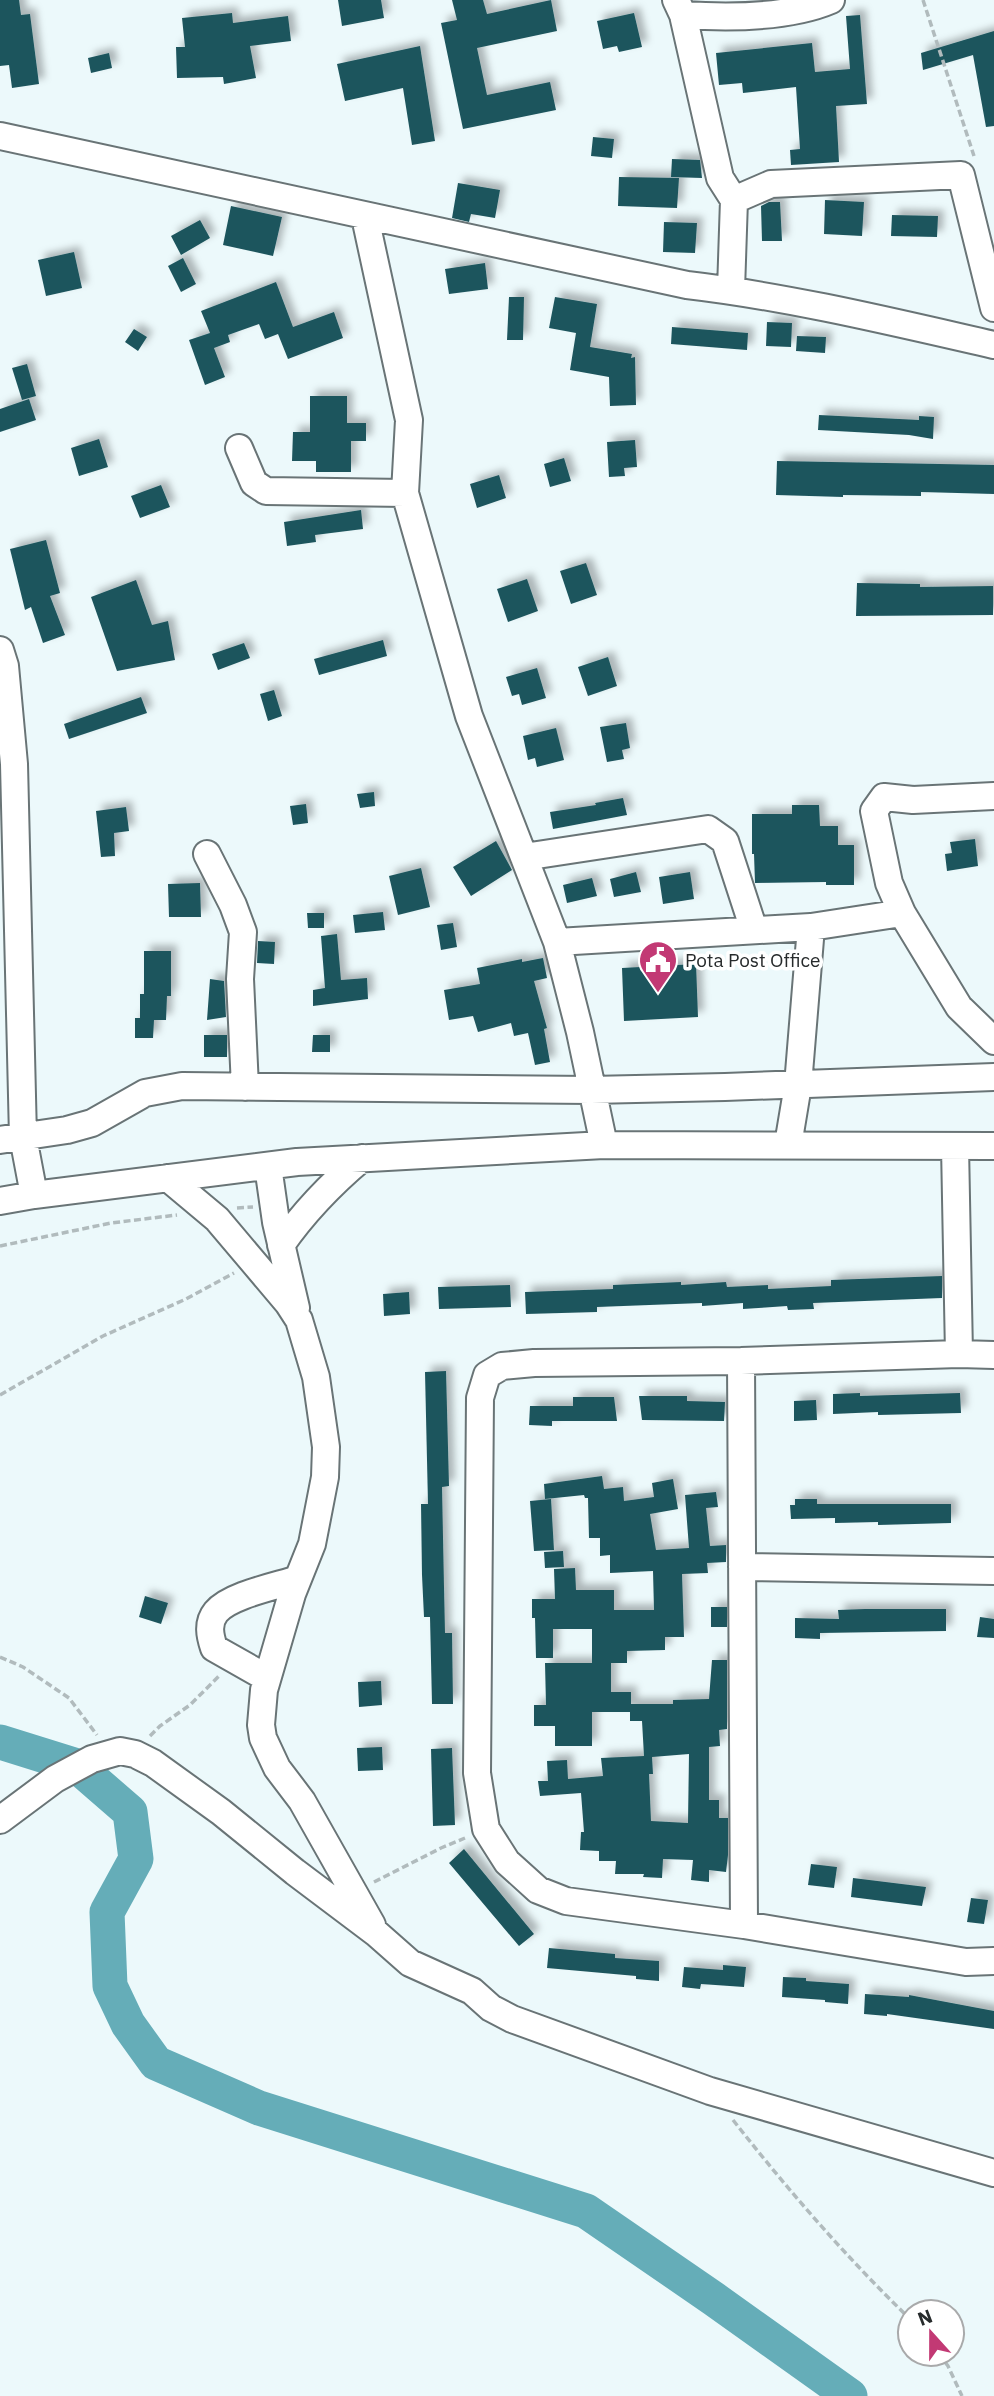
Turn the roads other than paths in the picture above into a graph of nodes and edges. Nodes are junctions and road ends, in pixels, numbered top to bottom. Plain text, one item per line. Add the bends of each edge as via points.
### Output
1 (831, 0) edge
2 (679, 8) edge
3 (0, 136) edge
4 (734, 200) junction
5 (365, 217) junction
6 (731, 290) junction
7 (994, 308) edge
8 (994, 345) edge
9 (239, 448) dead end
10 (405, 493) junction
11 (2, 661) edge
12 (0, 736) edge
13 (14, 764) junction
14 (994, 796) edge
15 (207, 854) dead end
16 (523, 857) junction
17 (902, 913) junction
18 (811, 927) junction
19 (754, 930) junction
20 (556, 942) junction
21 (994, 1041) edge
22 (994, 1077) edge
23 (798, 1085) junction
24 (245, 1087) junction
25 (591, 1090) junction
26 (12, 1139) edge
27 (604, 1144) junction
28 (788, 1146) junction
29 (955, 1146) junction
30 (994, 1146) edge
31 (362, 1158) junction
32 (268, 1166) junction
33 (168, 1178) junction
34 (34, 1195) junction
35 (0, 1201) edge
36 (281, 1245) junction
37 (299, 1320) junction
38 (959, 1354) junction
39 (994, 1355) edge
40 (741, 1361) junction
41 (742, 1567) junction
42 (994, 1571) edge
43 (298, 1579) junction
44 (267, 1678) junction
45 (0, 1820) edge
46 (744, 1925) junction
47 (376, 1933) junction
48 (994, 1961) edge
49 (994, 2173) edge

1 - 2 street via 805,10 717,17
2 - 4 street via 720,178
3 - 5 street
4 - 6 street
4 - 7 street via 771,184 961,175
5 - 6 street via 687,285
5 - 10 street via 409,420
6 - 8 street
9 - 10 street via 254,483 266,491
10 - 16 street via 469,716
11 - 13 street
12 - 13 street
13 - 26 street
14 - 17 street via 884,797 874,811 889,883
15 - 24 street via 243,932 240,979
16 - 19 street via 708,829 725,841
16 - 20 street
17 - 18 street
17 - 21 street via 959,1007
18 - 19 street
18 - 23 street
19 - 20 street
20 - 25 street
22 - 23 street
23 - 25 street
23 - 28 street
24 - 25 street
24 - 26 street via 165,1088 145,1093 92,1123
25 - 27 street
26 - 34 street
27 - 28 street
27 - 31 street
28 - 29 street
29 - 30 street
29 - 38 street
31 - 32 street
31 - 36 street via 301,1217
32 - 33 street
32 - 36 street
33 - 34 street
33 - 37 street via 208,1211
34 - 35 street
36 - 37 street
37 - 43 street via 316,1377 326,1447 320,1509
38 - 39 street
38 - 40 street
40 - 41 street
40 - 46 street via 534,1363 502,1366 487,1375 480,1398 477,1773 486,1829 507,1862 538,1889 566,1902
41 - 42 street
41 - 46 street
43 - 44 street
43 - 44 street via 230,1601 212,1620 209,1634 214,1648
44 - 47 street via 263,1738
45 - 47 street via 76,1766 108,1753 135,1754 220,1812
46 - 48 street via 966,1962
47 - 49 street via 410,1963 472,1991 512,2019 710,2091

